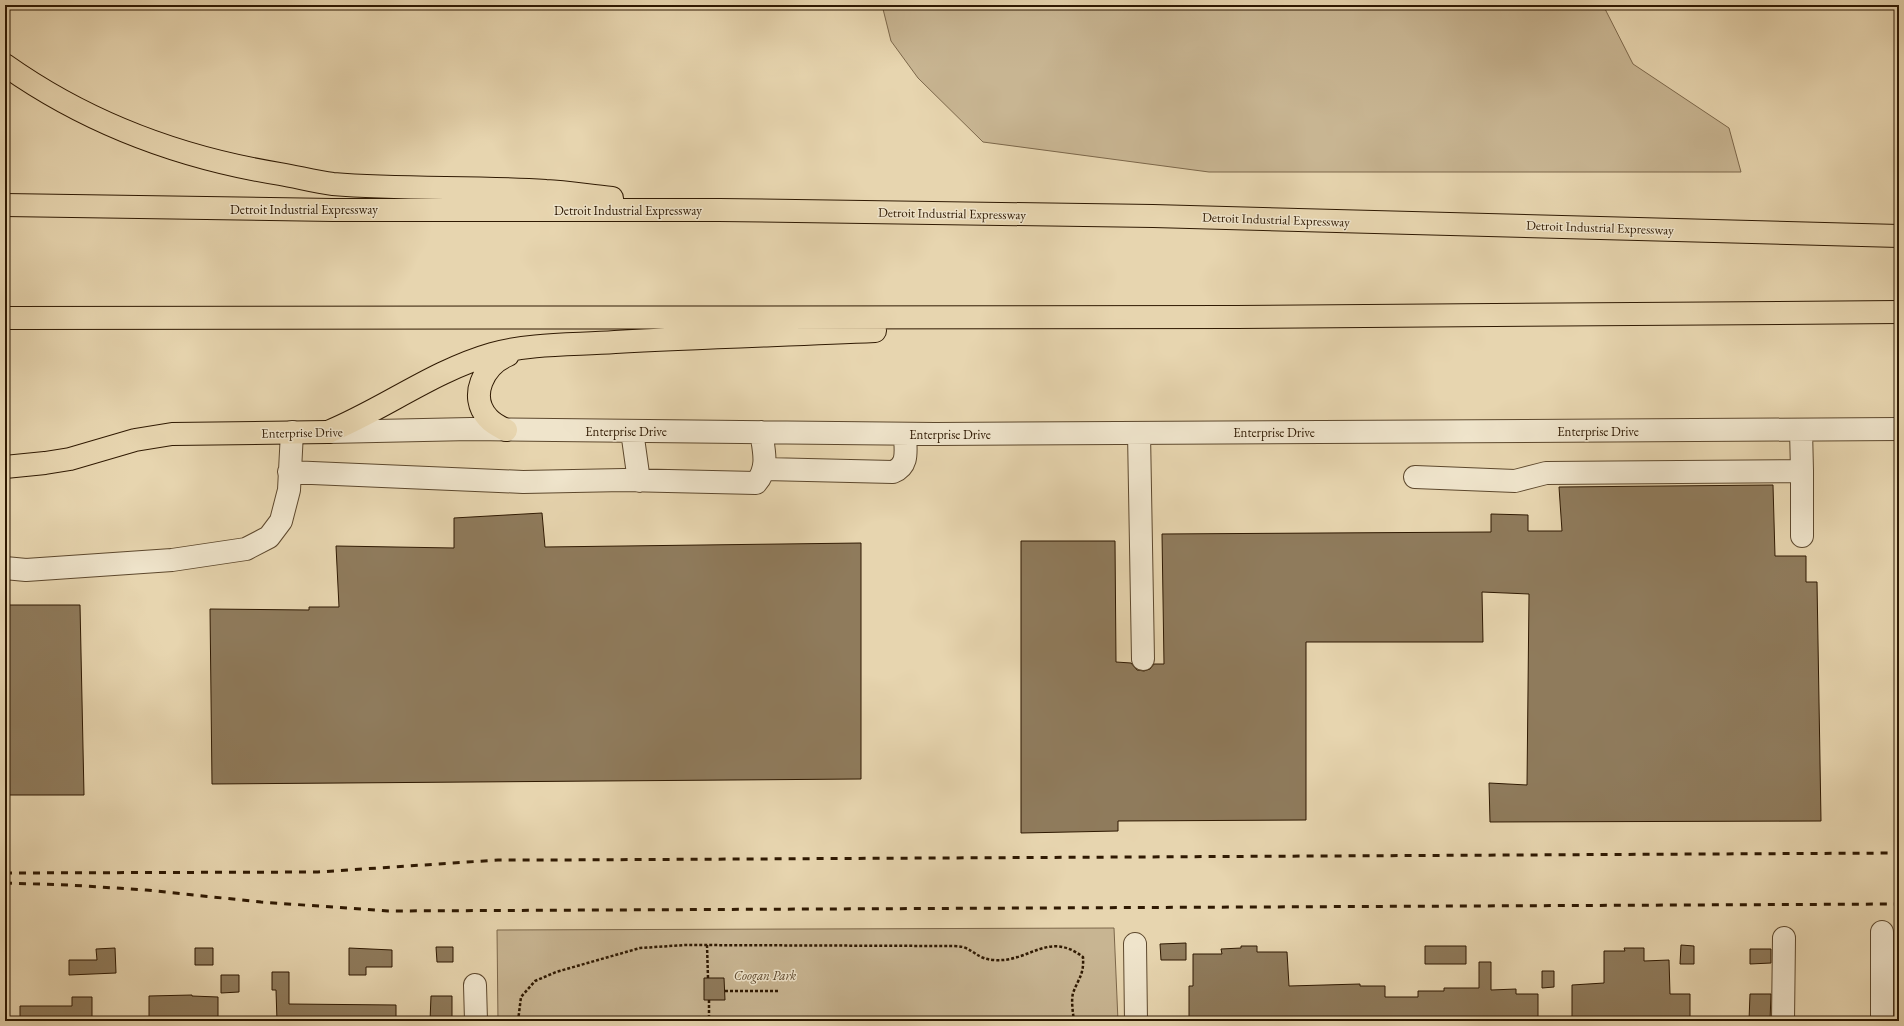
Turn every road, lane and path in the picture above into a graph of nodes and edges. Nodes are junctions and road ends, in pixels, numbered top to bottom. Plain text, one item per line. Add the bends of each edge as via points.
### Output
1 (5, 65) edge
2 (5, 205) edge
3 (719, 210) junction
4 (1899, 236) edge
5 (1899, 312) edge
6 (1236, 317) junction
7 (5, 318) edge
8 (528, 347) junction
9 (1899, 429) edge
10 (506, 430) junction
11 (1801, 430) junction
12 (632, 431) junction
13 (292, 432) junction
14 (328, 432) junction
15 (761, 432) junction
16 (1140, 433) junction
17 (905, 434) junction
18 (5, 467) edge
19 (765, 469) junction
20 (1802, 471) junction
21 (290, 472) junction
22 (1414, 477) dead end
23 (639, 481) junction
24 (1802, 536) dead end
25 (5, 568) edge
26 (1143, 659) dead end
27 (1882, 932) dead end
28 (1784, 938) dead end
29 (1135, 944) dead end
30 (707, 945) junction
31 (708, 978) dead end
32 (475, 985) dead end
33 (725, 991) dead end
34 (778, 991) dead end
35 (709, 1000) dead end
36 (476, 1021) edge
37 (518, 1021) edge
38 (709, 1021) edge
39 (1074, 1021) edge
40 (1136, 1021) edge
41 (1783, 1021) edge
42 (1882, 1021) edge

1 - 3 main road via 70,106 106,123 184,153 240,168 333,184 546,191
2 - 3 main road, Detroit Industrial Expressway via 333,210
3 - 4 main road, Detroit Industrial Expressway via 1153,216
5 - 6 main road
6 - 7 main road
6 - 8 main road
8 - 10 main road via 494,364 484,375 479,387 483,411 493,423
8 - 14 main road via 491,354 455,367 354,421
9 - 11 street, Enterprise Drive
10 - 12 street, Enterprise Drive
10 - 14 street, Enterprise Drive
11 - 16 street, Enterprise Drive
11 - 20 street
12 - 15 street, Enterprise Drive
12 - 23 street
13 - 14 main road, Enterprise Drive
13 - 18 main road, Enterprise Drive via 172,434 135,440 45,464
13 - 21 street
15 - 17 street, Enterprise Drive
15 - 19 street
16 - 17 street, Enterprise Drive
16 - 26 street
17 - 19 street via 906,462 893,472
19 - 23 street via 756,483
20 - 22 street via 1546,473 1515,481
20 - 24 street
21 - 23 street via 524,482
21 - 25 street via 281,521 269,536 246,550 172,560 26,570
27 - 42 street
28 - 41 street
29 - 40 street
30 - 31 path
30 - 37 path via 640,948 556,972 535,981 521,996
30 - 39 path via 947,946 963,947 979,957 995,960 1015,957 1050,946 1071,948 1083,957 1083,969 1073,994
32 - 36 street
33 - 34 path
35 - 38 path

